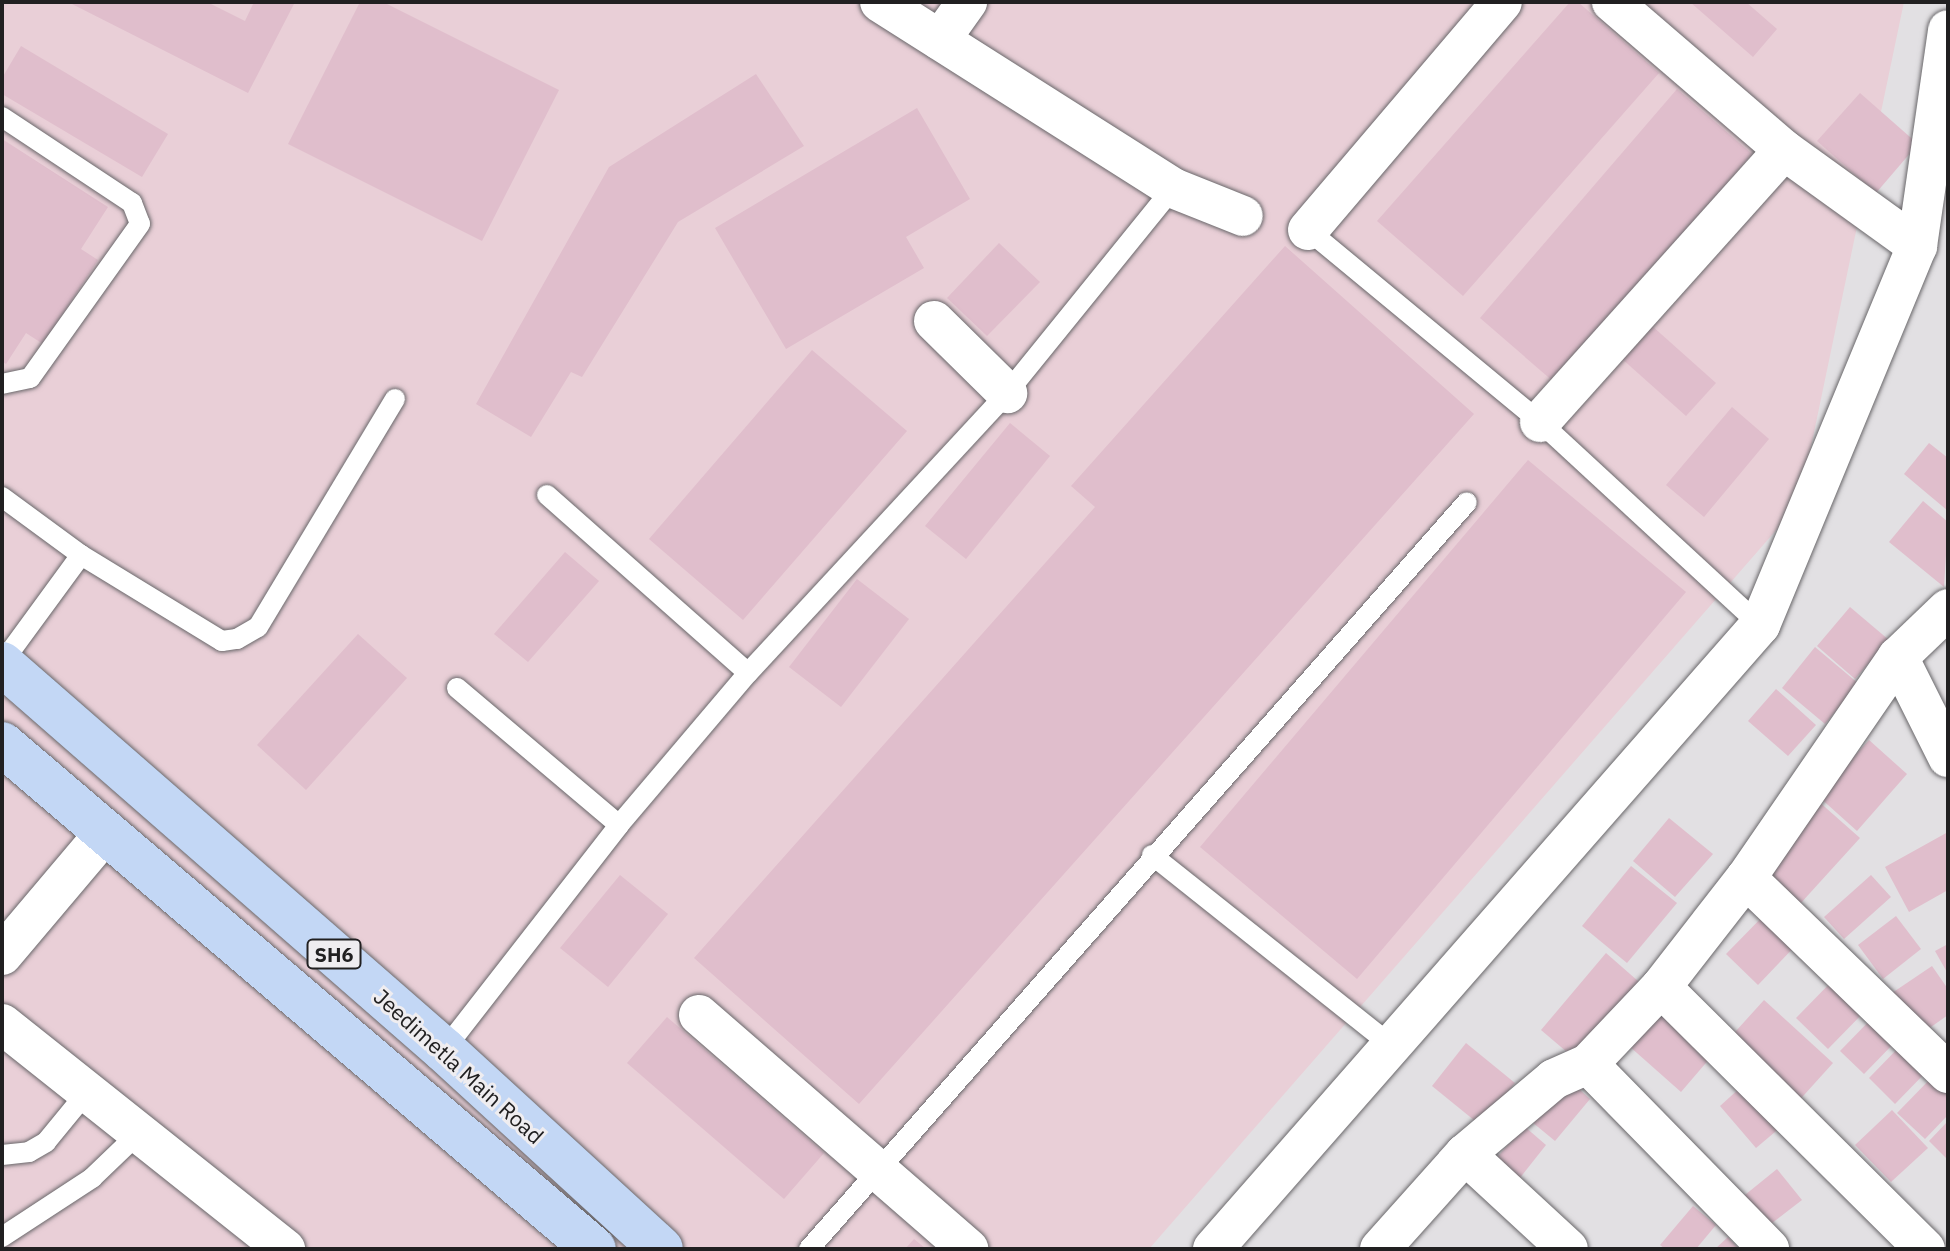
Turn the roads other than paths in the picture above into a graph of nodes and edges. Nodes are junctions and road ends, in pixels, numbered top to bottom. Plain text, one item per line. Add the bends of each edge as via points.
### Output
1 (880, 2) edge
2 (967, 2) edge
3 (1502, 2) edge
4 (1612, 2) edge
5 (1948, 30) edge
6 (940, 40) junction
7 (2, 117) edge
8 (1784, 150) junction
9 (1173, 188) junction
10 (1243, 216) dead end
11 (1308, 230) joint
12 (1917, 246) junction
13 (934, 321) dead end
14 (2, 384) edge
15 (1007, 393) junction
16 (395, 399) dead end
17 (1540, 422) junction
18 (547, 495) dead end
19 (2, 497) edge
20 (1467, 502) dead end
21 (81, 555) junction
22 (1948, 609) edge
23 (1760, 625) junction
24 (1898, 657) junction
25 (2, 664) edge
26 (748, 673) junction
27 (457, 688) dead end
28 (2, 744) edge
29 (1948, 757) edge
30 (619, 825) junction
31 (106, 832) junction
32 (1152, 855) junction
33 (1746, 878) junction
34 (2, 955) edge
35 (1661, 987) junction
36 (699, 1015) dead end
37 (2, 1024) edge
38 (1391, 1045) junction
39 (444, 1050) junction
40 (1588, 1064) junction
41 (1948, 1073) edge
42 (87, 1092) junction
43 (139, 1133) junction
44 (1465, 1154) junction
45 (2, 1155) edge
46 (874, 1170) junction
47 (2, 1237) edge
48 (285, 1249) edge
49 (594, 1249) edge
50 (661, 1249) edge
51 (809, 1249) edge
52 (968, 1249) edge
53 (1213, 1249) edge
54 (1380, 1249) edge
55 (1568, 1249) edge
56 (1769, 1249) edge
57 (1925, 1249) edge

1 - 6 street
2 - 6 street
3 - 11 street
4 - 8 street
5 - 12 street
6 - 9 street
7 - 14 lane via 132,203 140,224 30,378
8 - 12 street
8 - 17 street
9 - 10 street
9 - 15 lane
11 - 17 lane
12 - 23 street
13 - 15 street
15 - 26 lane
16 - 21 lane via 258,627 237,639 222,641
17 - 23 lane
18 - 26 lane
19 - 21 lane
20 - 32 lane
21 - 25 lane
22 - 24 street
23 - 38 street
24 - 29 street
24 - 33 street
25 - 39 main road, Jeedimetla Main Road / SH6
26 - 30 lane
27 - 30 lane
28 - 31 main road, SH6
30 - 39 lane
31 - 34 street
31 - 49 main road, SH6
32 - 38 lane
32 - 46 lane
33 - 35 street
33 - 41 street
35 - 40 street
35 - 57 street
36 - 46 street
37 - 42 street
38 - 53 street
39 - 50 main road, Jeedimetla Main Road / SH6
40 - 44 street via 1554,1079
40 - 56 street
42 - 43 street
42 - 45 lane via 46,1142 29,1152
43 - 47 lane via 92,1178
43 - 48 street
44 - 54 street
44 - 55 street
46 - 51 lane
46 - 52 street

